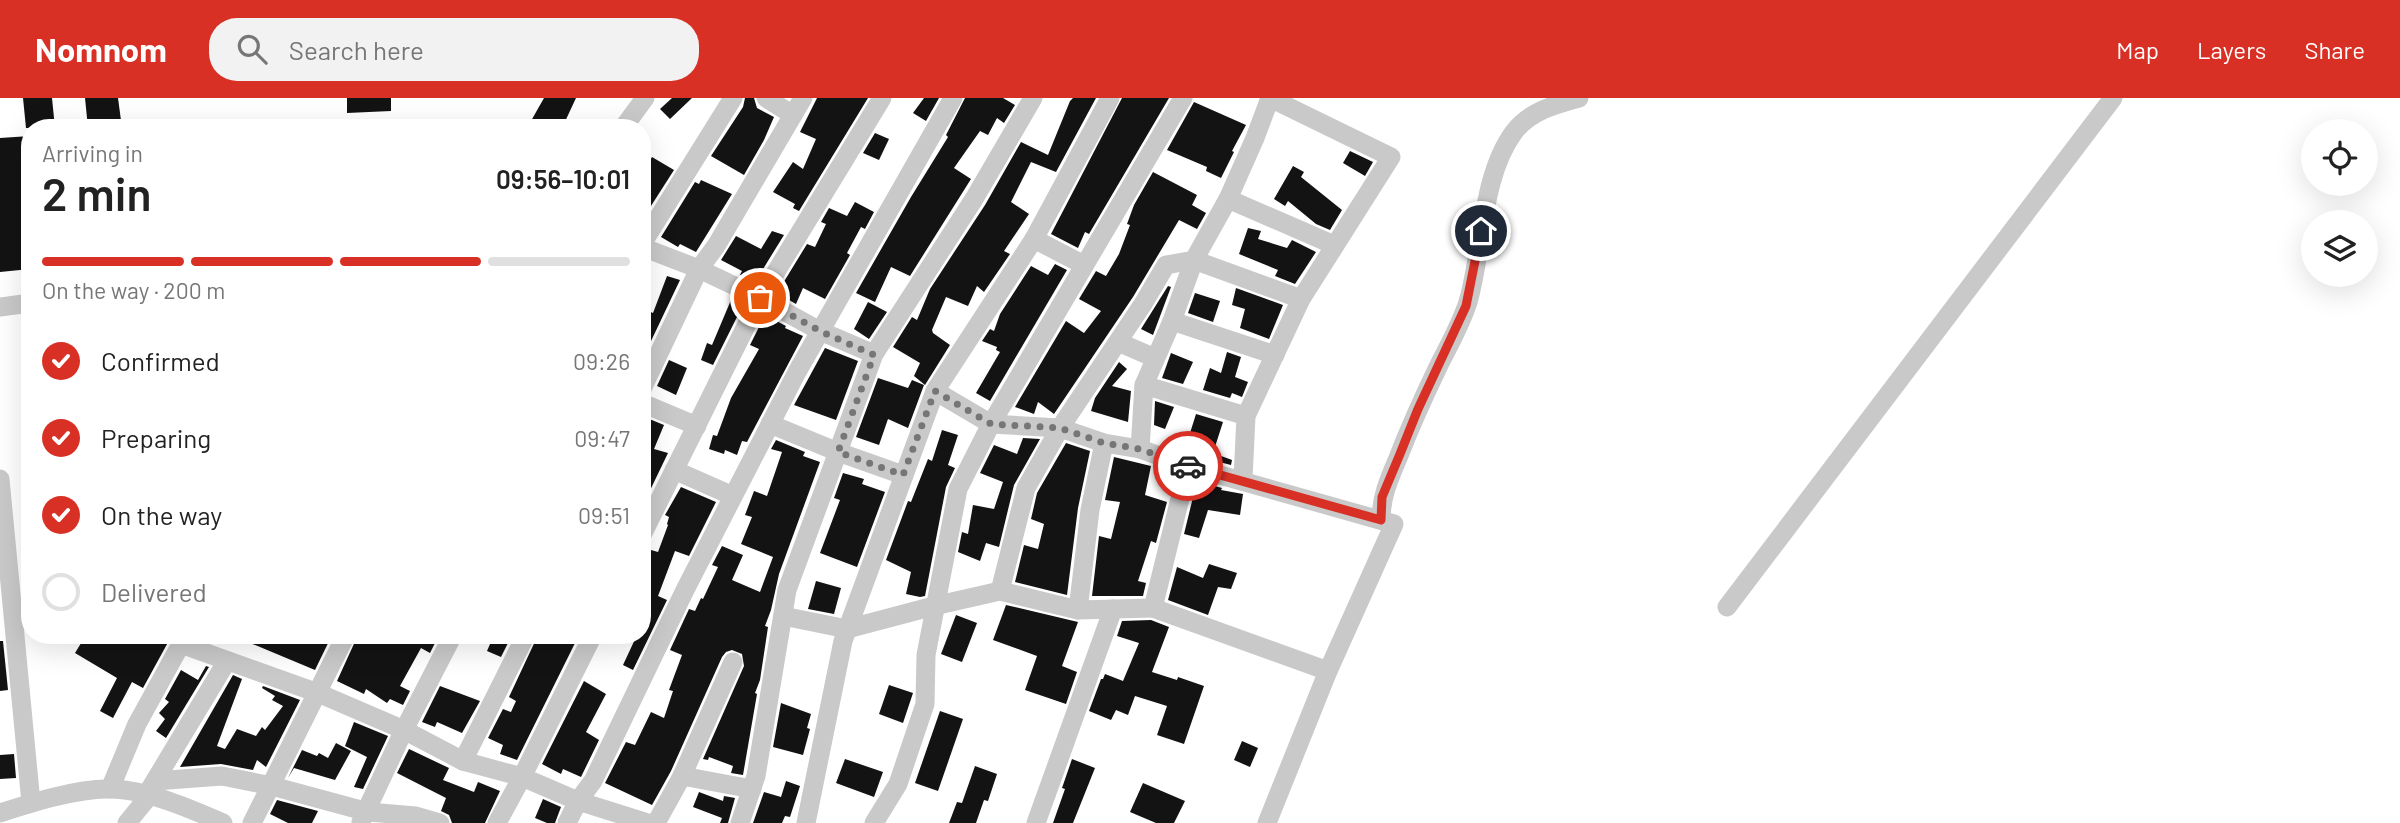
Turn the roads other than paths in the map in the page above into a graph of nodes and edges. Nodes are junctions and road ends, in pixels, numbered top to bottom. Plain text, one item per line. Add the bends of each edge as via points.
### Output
1 (645, 98) edge
2 (733, 98) edge
3 (766, 98) edge
4 (882, 98) edge
5 (953, 98) edge
6 (1033, 98) edge
7 (1110, 98) edge
8 (1183, 98) edge
9 (1270, 98) edge
10 (1579, 98) edge
11 (2113, 98) edge
12 (798, 106) edge
13 (630, 119) edge
14 (1228, 199) junction
15 (651, 230) edge
16 (1034, 239) junction
17 (1334, 245) junction
18 (651, 249) edge
19 (1194, 260) junction
20 (1084, 265) junction
21 (699, 268) junction
22 (760, 298) junction
23 (1301, 299) junction
24 (21, 304) edge
25 (0, 307) edge
26 (1172, 321) junction
27 (820, 331) junction
28 (1118, 342) junction
29 (874, 355) junction
30 (1275, 355) junction
31 (1155, 358) junction
32 (651, 370) edge
33 (1144, 385) junction
34 (935, 391) junction
35 (651, 407) edge
36 (1246, 416) junction
37 (771, 424) junction
38 (991, 424) junction
39 (697, 425) junction
40 (1060, 428) junction
41 (1104, 443) junction
42 (1140, 449) junction
43 (838, 452) junction
44 (1188, 466) junction
45 (674, 470) junction
46 (903, 475) junction
47 (0, 479) edge
48 (1242, 480) junction
49 (733, 496) junction
50 (651, 517) edge
51 (1381, 520) junction
52 (1000, 592) junction
53 (934, 606) junction
54 (1727, 607) dead end
55 (1153, 608) junction
56 (1078, 610) junction
57 (1113, 610) junction
58 (783, 616) junction
59 (847, 629) junction
60 (181, 644) edge
61 (191, 644) edge
62 (342, 644) edge
63 (445, 644) edge
64 (522, 644) edge
65 (588, 644) edge
66 (227, 661) junction
67 (733, 662) dead end
68 (1328, 671) junction
69 (318, 693) junction
70 (404, 730) junction
71 (463, 761) junction
72 (682, 776) junction
73 (522, 777) junction
74 (272, 786) junction
75 (110, 789) junction
76 (752, 789) junction
77 (150, 791) junction
78 (578, 801) junction
79 (32, 803) junction
80 (0, 813) edge
81 (364, 817) edge
82 (635, 821) edge
83 (217, 822) edge
84 (127, 823) edge
85 (252, 823) edge
86 (440, 823) edge
87 (497, 823) edge
88 (567, 823) edge
89 (656, 823) edge
90 (740, 823) edge
91 (806, 823) edge
92 (874, 823) edge
93 (1036, 823) edge
94 (1267, 823) edge

1 - 13 street
2 - 15 street
3 - 12 street
4 - 22 street
5 - 27 street
6 - 29 street
7 - 16 street
8 - 20 street
9 - 14 street
9 - 17 street via 1391,157
10 - 51 street via 1542,109 1514,132 1507,144 1486,212 1466,306 1382,497
11 - 54 street
12 - 21 street
14 - 17 street
14 - 19 street
16 - 20 street
16 - 34 street
17 - 23 street
18 - 21 street
19 - 23 street
19 - 26 street
19 - 28 street via 1166,265
20 - 38 street
21 - 22 street
21 - 32 street
22 - 27 street
22 - 39 street
23 - 30 street
24 - 25 street
26 - 30 street
26 - 31 street
27 - 29 street
27 - 37 street
28 - 31 street
28 - 40 street
29 - 43 street
30 - 36 street
31 - 33 street
33 - 36 street
33 - 42 street
34 - 38 street
34 - 46 street
35 - 39 street
36 - 48 street
37 - 43 street
37 - 49 street
38 - 40 street
38 - 53 street via 958,489
39 - 45 street
40 - 41 street
40 - 52 street via 1027,488
41 - 42 street
41 - 56 street via 1090,510
42 - 44 street
43 - 46 street
43 - 58 street via 787,590
44 - 48 street
44 - 55 street
45 - 49 street
45 - 50 street
46 - 59 street
47 - 79 street
48 - 51 street
49 - 78 street via 593,781
51 - 68 street via 1394,524
52 - 53 street
52 - 56 street
53 - 59 street
53 - 92 street via 925,664 925,704 898,784
55 - 57 street
55 - 68 street
56 - 57 street
57 - 93 street
58 - 59 street
58 - 76 street
59 - 91 street
60 - 75 street via 137,724
61 - 66 street
62 - 69 street
63 - 70 street
64 - 71 street
65 - 73 street
66 - 69 street
66 - 77 street
67 - 72 street
68 - 94 street
69 - 70 street
69 - 74 street
70 - 71 street
70 - 81 street
71 - 73 street
72 - 76 street
72 - 89 street
73 - 78 street
73 - 87 street
74 - 77 street via 222,775
74 - 81 street
74 - 85 street
75 - 77 street
75 - 79 street
76 - 90 street
77 - 83 street
77 - 84 street
78 - 82 street
78 - 88 street
79 - 80 street
81 - 86 street via 416,816

